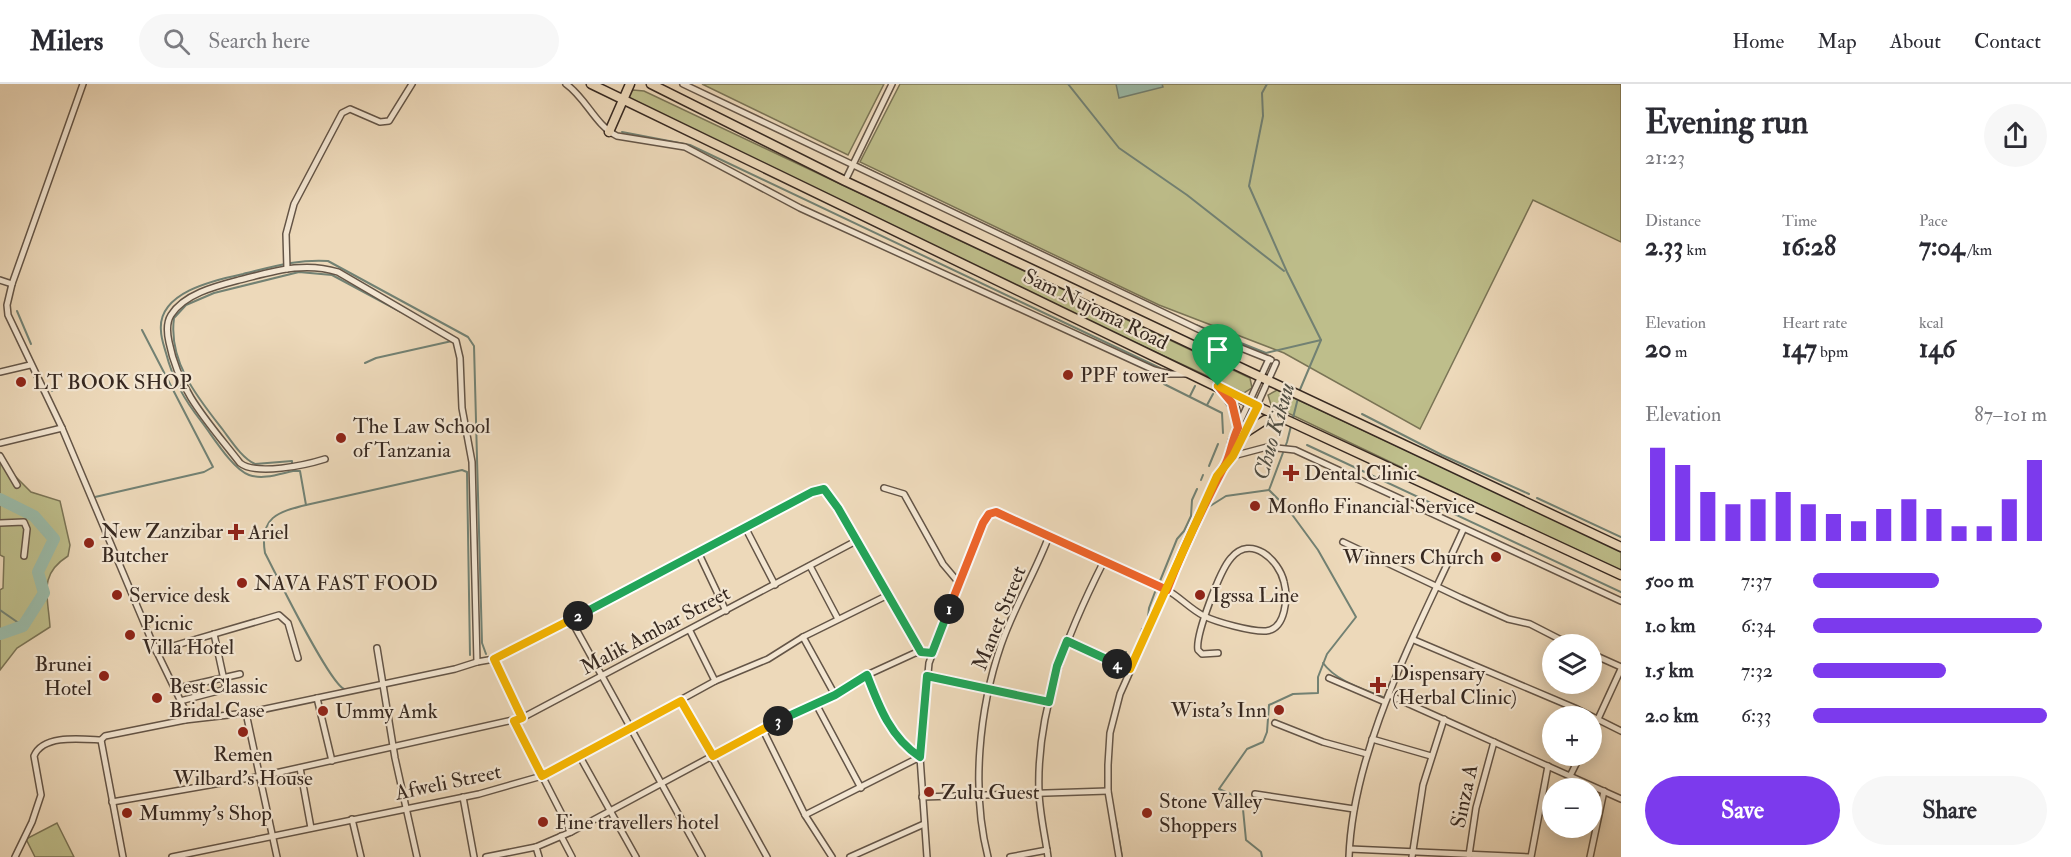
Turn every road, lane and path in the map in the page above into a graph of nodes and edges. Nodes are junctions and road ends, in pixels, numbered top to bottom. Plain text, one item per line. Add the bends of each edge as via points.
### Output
1 (83, 84) edge
2 (412, 84) edge
3 (566, 84) edge
4 (591, 84) edge
5 (630, 84) edge
6 (651, 84) edge
7 (683, 84) edge
8 (892, 84) edge
9 (623, 101) junction
10 (609, 132) junction
11 (851, 165) junction
12 (845, 181) junction
13 (287, 269) junction
14 (0, 280) edge
15 (12, 284) junction
16 (1272, 361) junction
17 (30, 365) junction
18 (0, 372) edge
19 (1188, 373) junction
20 (1265, 379) junction
21 (1218, 386) junction
22 (1254, 404) junction
23 (1289, 420) junction
24 (62, 428) junction
25 (1242, 431) junction
26 (0, 443) edge
27 (0, 456) edge
28 (1233, 456) junction
29 (325, 459) dead end
30 (1227, 461) junction
31 (17, 485) dead end
32 (884, 488) dead end
33 (0, 523) edge
34 (745, 527) junction
35 (1463, 530) junction
36 (1049, 536) junction
37 (856, 541) junction
38 (1343, 542) dead end
39 (1621, 547) edge
40 (698, 552) junction
41 (24, 556) dead end
42 (1104, 561) junction
43 (810, 566) junction
44 (1621, 575) edge
45 (959, 583) junction
46 (775, 585) junction
47 (1437, 587) junction
48 (1167, 590) junction
49 (888, 595) junction
50 (1621, 601) edge
51 (726, 611) junction
52 (1204, 616) junction
53 (571, 620) junction
54 (838, 620) junction
55 (690, 631) junction
56 (214, 633) junction
57 (1550, 634) edge
58 (803, 637) junction
59 (1414, 640) junction
60 (1067, 641) junction
61 (377, 648) dead end
62 (156, 651) junction
63 (921, 652) junction
64 (932, 653) junction
65 (1218, 653) dead end
66 (298, 658) dead end
67 (494, 659) junction
68 (1602, 659) edge
69 (477, 662) junction
70 (1621, 668) edge
71 (1130, 669) junction
72 (240, 674) dead end
73 (867, 675) junction
74 (603, 676) junction
75 (927, 676) junction
76 (224, 677) junction
77 (1329, 678) dead end
78 (715, 681) junction
79 (381, 684) junction
80 (174, 689) junction
81 (988, 691) junction
82 (835, 695) junction
83 (1389, 695) junction
84 (318, 698) junction
85 (180, 701) junction
86 (681, 701) junction
87 (1049, 702) junction
88 (1385, 702) junction
89 (816, 704) junction
90 (1565, 706) edge
91 (1602, 709) edge
92 (246, 713) junction
93 (522, 718) junction
94 (1444, 719) junction
95 (185, 720) junction
96 (514, 721) junction
97 (1602, 722) edge
98 (1275, 723) dead end
99 (632, 728) junction
100 (762, 730) junction
101 (1621, 731) edge
102 (1372, 739) junction
103 (100, 740) junction
104 (1494, 742) junction
105 (394, 745) junction
106 (1367, 754) junction
107 (579, 755) junction
108 (713, 756) junction
109 (1431, 756) junction
110 (920, 757) junction
111 (332, 761) junction
112 (1542, 763) edge
113 (1548, 766) joint
114 (1575, 766) edge
115 (300, 768) junction
116 (262, 776) junction
117 (542, 776) junction
118 (1570, 776) junction
119 (661, 784) junction
120 (861, 788) junction
121 (1108, 791) junction
122 (1604, 791) junction
123 (1255, 794) dead end
124 (1039, 795) junction
125 (979, 796) junction
126 (463, 797) junction
127 (922, 797) junction
128 (1621, 799) edge
129 (112, 802) junction
130 (406, 807) junction
131 (1354, 809) junction
132 (610, 813) junction
133 (805, 815) junction
134 (352, 819) junction
135 (924, 825) junction
136 (310, 828) junction
137 (571, 832) junction
138 (272, 836) junction
139 (561, 836) junction
140 (536, 847) junction
141 (1350, 849) junction
142 (1047, 850) junction
143 (1412, 855) edge
144 (1469, 855) edge
145 (15, 857) edge
146 (123, 857) edge
147 (172, 857) edge
148 (277, 857) edge
149 (361, 857) edge
150 (417, 857) edge
151 (474, 857) edge
152 (486, 857) edge
153 (539, 857) edge
154 (572, 857) edge
155 (636, 857) edge
156 (702, 857) edge
157 (767, 857) edge
158 (832, 857) edge
159 (850, 857) edge
160 (927, 857) edge
161 (988, 857) edge
162 (1010, 857) edge
163 (1048, 857) edge
164 (1119, 857) edge
165 (1349, 857) edge
166 (1530, 857) edge
167 (1590, 857) edge

1 - 15 street
2 - 13 street via 389,121 380,122 350,109 342,112 294,204 286,234
3 - 10 street via 581,96
4 - 9 main road, Sam Nujoma Road
5 - 9 main road
6 - 12 main road, Sam Nujoma Road
7 - 11 street
8 - 11 street
9 - 10 main road
9 - 19 main road, Sam Nujoma Road
10 - 19 street via 685,147 800,208 1154,370
11 - 12 street
11 - 16 street
12 - 20 main road, Sam Nujoma Road
13 - 29 street via 224,284 180,305 168,323 170,348 179,380 188,395 244,466 262,470
13 - 69 street via 306,266 338,272 452,338 459,348 462,408 472,462
14 - 15 street
15 - 17 street via 8,315
16 - 20 street
16 - 20 street
17 - 18 street
17 - 24 street
19 - 21 main road, Sam Nujoma Road
20 - 22 street
20 - 22 street
20 - 39 main road, Sam Nujoma Road
21 - 22 main road, Sam Nujoma Road
21 - 25 main road via 1232,403
22 - 23 main road, Sam Nujoma Road
22 - 25 street
23 - 25 main road via 1266,420
23 - 44 main road, Sam Nujoma Road
24 - 26 street
24 - 62 street
25 - 28 street
25 - 30 street via 1231,441
27 - 31 street
28 - 30 street
28 - 35 street via 1267,447 1293,448
30 - 48 street via 1189,535
32 - 45 street via 904,494 943,564
33 - 41 street via 24,522
34 - 37 street via 824,489
34 - 40 street
34 - 46 street
35 - 47 street
35 - 50 street
36 - 42 street
36 - 45 street via 1002,513 989,514
36 - 81 street, Manet Street via 1005,635
37 - 43 street, Malik Ambar Street
37 - 49 street
38 - 47 street
40 - 51 street
40 - 53 street
42 - 48 street
42 - 60 street
43 - 46 street, Malik Ambar Street
43 - 54 street
45 - 64 street
46 - 51 street, Malik Ambar Street
47 - 57 street
47 - 59 street
48 - 52 street
48 - 71 street
49 - 54 street, Afweli Street
49 - 63 street
51 - 55 street, Malik Ambar Street
52 - 52 street via 1235,554 1260,551 1278,566 1287,602 1273,629 1255,630
52 - 65 street via 1197,638 1198,651
53 - 67 street
53 - 74 street
54 - 58 street, Afweli Street
55 - 74 street, Malik Ambar Street
55 - 78 street
56 - 62 street
56 - 66 street via 279,615 288,623
56 - 76 street
58 - 78 street, Afweli Street via 768,659
58 - 82 street
59 - 83 street
59 - 90 street
60 - 71 street
60 - 87 street
61 - 79 street
62 - 80 street
63 - 64 street
63 - 73 street
64 - 75 street
67 - 69 street
67 - 93 street
68 - 70 street
69 - 79 street
70 - 91 street
71 - 121 street via 1113,719
72 - 76 street
73 - 82 street
73 - 110 street via 894,733
74 - 93 street, Malik Ambar Street
74 - 99 street
75 - 81 street
75 - 110 street
76 - 80 street
76 - 85 street via 226,689
77 - 88 street
78 - 86 street, Afweli Street
79 - 84 street
79 - 105 street
80 - 85 street
81 - 87 street
81 - 125 street, Manet Street
82 - 89 street
83 - 88 street
83 - 94 street
84 - 92 street
84 - 111 street
85 - 95 street
86 - 99 street, Afweli Street
86 - 108 street
87 - 124 street via 1041,744
88 - 102 street
89 - 100 street
89 - 120 street
92 - 95 street
92 - 116 street
93 - 96 street, Malik Ambar Street
94 - 104 street
94 - 109 street
95 - 103 street
96 - 105 street, Malik Ambar Street
96 - 117 street
97 - 101 street
98 - 106 street
99 - 107 street, Afweli Street
99 - 119 street
100 - 108 street
100 - 133 street
102 - 106 street
102 - 109 street
103 - 129 street
103 - 145 street via 51,742 36,751 40,795
104 - 112 street
104 - 144 street, Sinza A via 1476,808
105 - 111 street, Malik Ambar Street
105 - 130 street
106 - 131 street
107 - 117 street, Afweli Street
107 - 132 street
108 - 119 street
108 - 157 street
109 - 143 street
110 - 120 street
110 - 127 street
111 - 115 street, Malik Ambar Street
113 - 118 street
113 - 166 street
114 - 118 street
115 - 116 street, Malik Ambar Street
115 - 136 street
116 - 129 street, Malik Ambar Street
116 - 138 street
117 - 126 street, Afweli Street
117 - 137 street
118 - 122 street
119 - 132 street
119 - 156 street
120 - 133 street
121 - 124 street
121 - 164 street
122 - 128 street
122 - 167 street
123 - 131 street
124 - 125 street
124 - 142 street
125 - 127 street
125 - 161 street, Manet Street
126 - 130 street, Afweli Street
126 - 151 street
127 - 135 street
129 - 146 street
130 - 134 street, Afweli Street
130 - 150 street
131 - 141 street
132 - 137 street
132 - 155 street
133 - 158 street
134 - 136 street, Afweli Street
134 - 149 street
135 - 159 street
135 - 160 street
136 - 138 street, Afweli Street
137 - 139 street
138 - 147 street, Afweli Street
138 - 148 street
139 - 140 street
139 - 154 street
140 - 152 street
140 - 153 street
141 - 143 street via 1382,849
141 - 165 street
142 - 162 street
142 - 163 street
143 - 144 street
144 - 166 street

